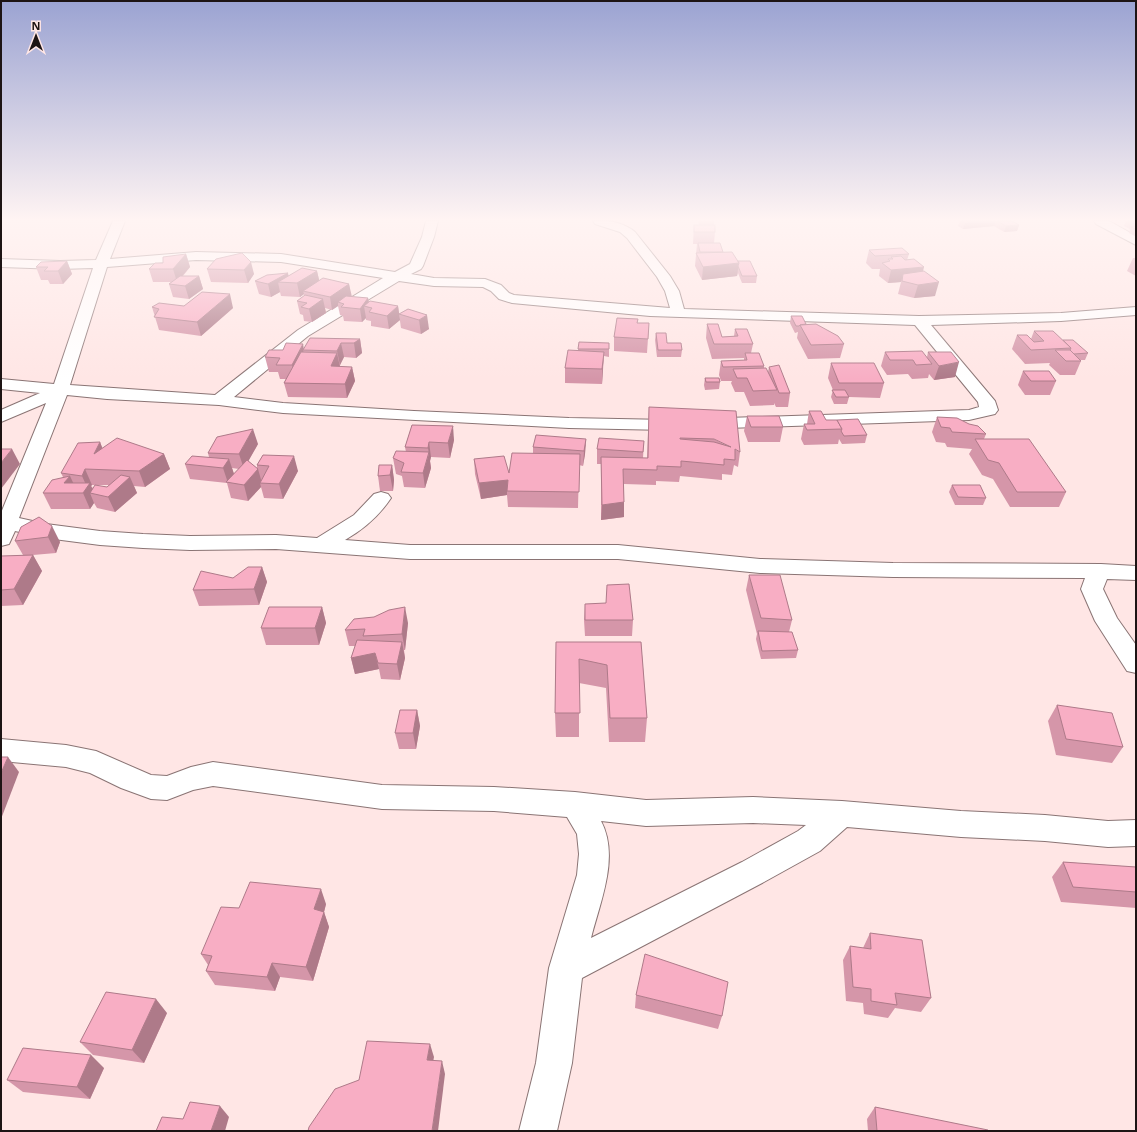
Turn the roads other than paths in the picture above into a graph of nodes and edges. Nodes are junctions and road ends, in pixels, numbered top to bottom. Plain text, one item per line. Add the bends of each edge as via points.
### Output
1 (98, 274) edge
2 (384, 274) edge
3 (402, 274) edge
4 (660, 274) edge
5 (398, 276) junction
6 (1136, 311) edge
7 (678, 312) junction
8 (919, 321) junction
9 (1, 384) edge
10 (60, 390) junction
11 (219, 400) junction
12 (1, 417) edge
13 (381, 498) dead end
14 (3, 527) edge
15 (322, 545) junction
16 (1101, 571) junction
17 (1136, 573) edge
18 (1136, 664) edge
19 (1, 750) edge
20 (575, 805) junction
21 (842, 814) junction
22 (1136, 833) edge
23 (566, 968) junction
24 (538, 1131) edge

1 - 10 street
2 - 5 street
3 - 5 street
4 - 7 street via 672,291
5 - 7 street via 434,282 485,283 512,299 650,312
5 - 11 street via 303,333
6 - 8 street via 1061,317
7 - 8 street
8 - 11 street via 986,401 989,410 969,415 644,424 414,416 283,408
9 - 10 street
10 - 11 street
10 - 12 street
10 - 14 street
13 - 15 street via 369,514 358,523
14 - 15 street via 100,538 190,543 276,542
15 - 16 street via 410,552 618,552 760,566 893,570
16 - 17 street
16 - 18 street via 1092,589 1107,621
19 - 20 street via 66,756 96,763 151,787 167,788 213,774 382,797 494,799
20 - 21 street via 646,812 753,810
20 - 23 street via 591,831 594,854 592,875
21 - 22 street via 1108,834
21 - 23 street via 803,845
23 - 24 street via 554,1063

